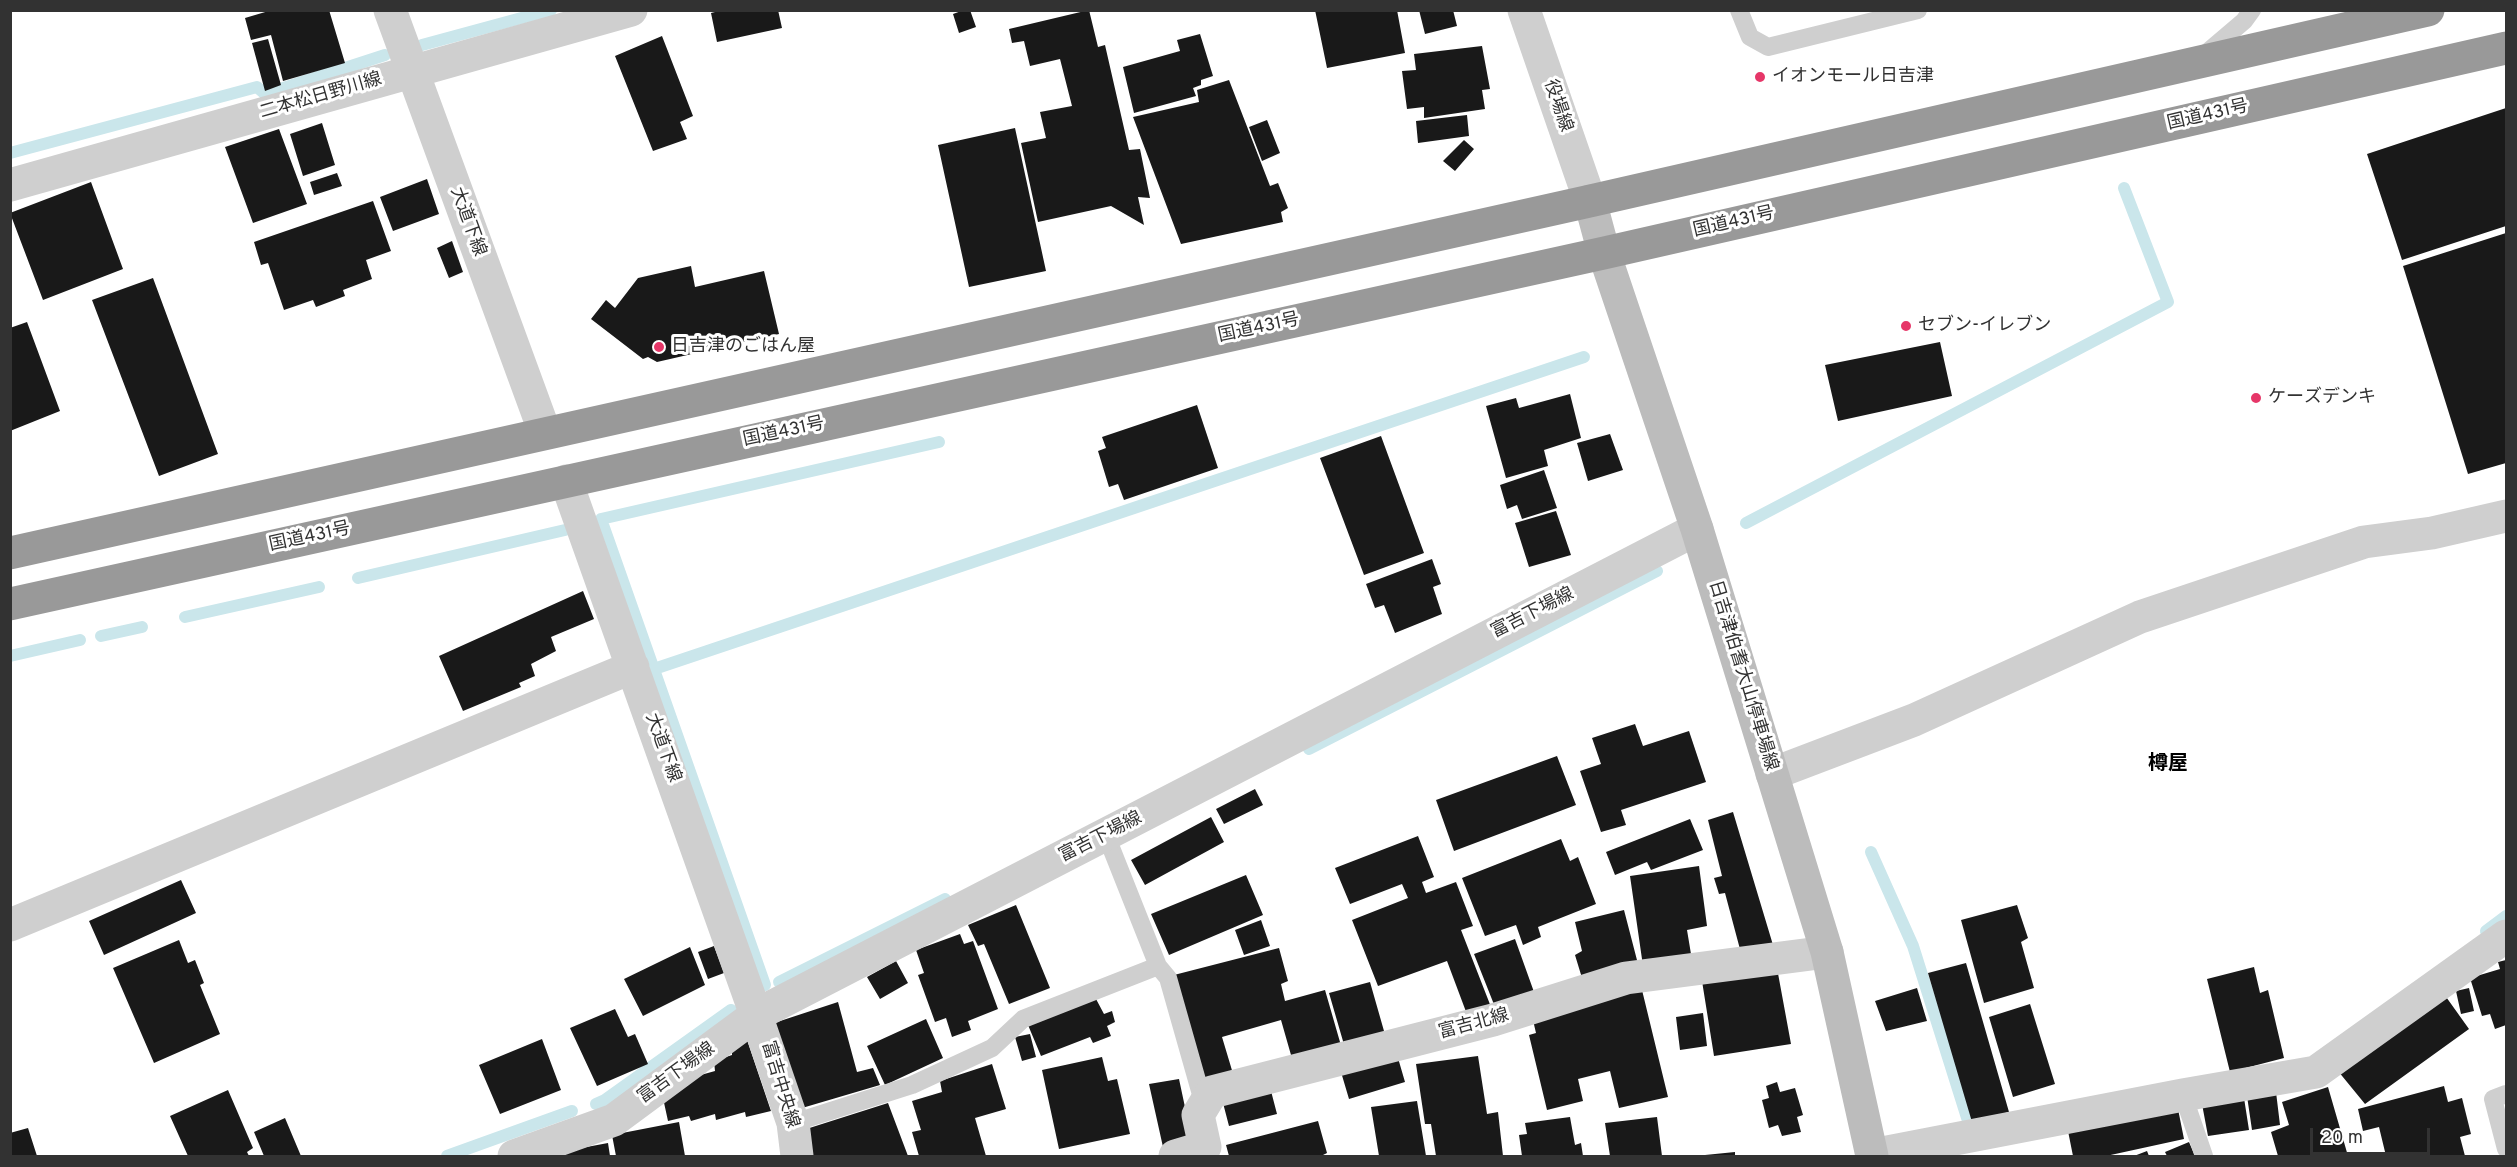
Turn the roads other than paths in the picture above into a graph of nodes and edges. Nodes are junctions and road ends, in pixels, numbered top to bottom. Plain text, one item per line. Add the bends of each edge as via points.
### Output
1 (390, 10) edge
2 (631, 10) edge
3 (1524, 10) edge
4 (1739, 10) edge
5 (1918, 10) edge
6 (2252, 10) edge
7 (2428, 10) edge
8 (2506, 48) edge
9 (2193, 63) junction
10 (412, 72) junction
11 (10, 184) edge
12 (1590, 201) junction
13 (1604, 253) junction
14 (545, 433) junction
15 (566, 481) junction
16 (2506, 516) edge
17 (1697, 529) junction
18 (10, 553) edge
19 (10, 603) edge
20 (633, 667) junction
21 (1772, 774) junction
22 (1106, 835) junction
23 (10, 925) edge
24 (2506, 936) edge
25 (1827, 952) junction
26 (1158, 966) junction
27 (756, 1015) junction
28 (2506, 1094) edge
29 (2183, 1095) junction
30 (1204, 1105) junction
31 (793, 1123) junction
32 (2506, 1149) edge
33 (514, 1156) edge
34 (797, 1156) edge
35 (1175, 1156) edge
36 (1872, 1156) edge
37 (2204, 1156) edge

1 - 10 street, 大道下線
2 - 10 street, 二本松日野川線
3 - 12 street, 役場線
4 - 5 lane via 1750,37 1768,47
6 - 9 lane
7 - 9 highway
8 - 13 highway, 国道431号
9 - 12 highway
10 - 11 street, 二本松日野川線
10 - 14 street, 大道下線
12 - 13 main road, 日吉津伯耆大山停車場線
12 - 14 highway
13 - 15 highway, 国道431号
13 - 17 main road, 日吉津伯耆大山停車場線
14 - 18 highway
15 - 19 highway, 国道431号
15 - 20 street, 大道下線
16 - 21 street via 2432,533 2364,542 2139,617 1914,720
17 - 21 main road, 日吉津伯耆大山停車場線
17 - 22 street, 富吉下場線
20 - 23 street
20 - 27 street, 大道下線
21 - 25 main road, 日吉津伯耆大山停車場線
22 - 26 lane
22 - 27 street, 富吉下場線
24 - 29 street via 2316,1072
25 - 30 street, 富吉北線 via 1626,978 1493,1020 1212,1092
25 - 36 main road, 日吉津伯耆大山停車場線
26 - 30 lane via 1168,978
26 - 31 lane via 1023,1019 992,1048 912,1085
27 - 31 street, 富吉中央線
27 - 33 street, 富吉下場線 via 614,1120
28 - 32 lane via 2493,1098
29 - 36 street
29 - 37 lane
30 - 35 street via 1198,1114 1205,1147
31 - 34 street, 富吉中央線

